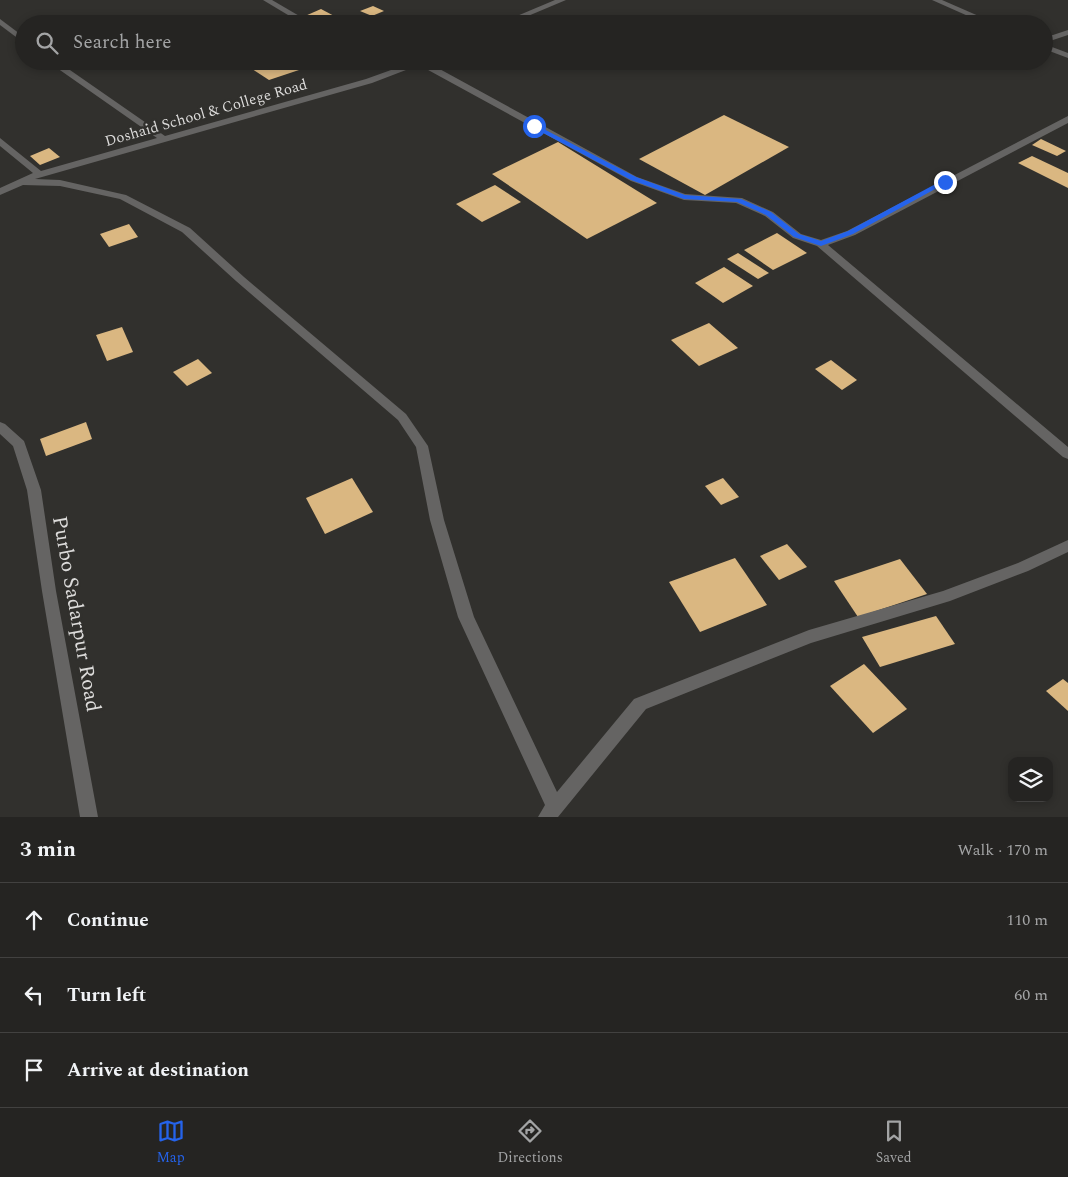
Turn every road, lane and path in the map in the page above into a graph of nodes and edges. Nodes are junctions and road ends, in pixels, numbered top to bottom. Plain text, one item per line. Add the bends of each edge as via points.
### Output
1 (267, 0) edge
2 (562, 0) edge
3 (936, 0) edge
4 (293, 15) edge
5 (524, 15) edge
6 (972, 15) edge
7 (0, 20) edge
8 (1068, 32) edge
9 (15, 36) edge
10 (1053, 38) edge
11 (1053, 50) edge
12 (1068, 56) edge
13 (64, 70) edge
14 (398, 70) edge
15 (436, 70) edge
16 (1068, 119) edge
17 (164, 139) junction
18 (0, 141) edge
19 (39, 174) junction
20 (22, 182) junction
21 (0, 192) edge
22 (821, 244) junction
23 (0, 428) edge
24 (1068, 454) edge
25 (1068, 546) edge
26 (551, 812) edge
27 (90, 817) edge

1 - 4 street
2 - 5 street
3 - 6 street
7 - 9 street
8 - 10 street
11 - 12 street
13 - 17 street
14 - 17 street, Doshaid School & College Road
15 - 22 street via 634,179 684,197 738,200 768,214 797,236
16 - 22 street via 851,233
17 - 19 street, Doshaid School & College Road
18 - 19 street
19 - 20 street, Doshaid School & College Road
20 - 21 street, Doshaid School & College Road
20 - 26 street via 68,184 123,197 186,230 402,417 422,446 437,520 466,617
22 - 24 street
23 - 27 street, Purbo Sadarpur Road via 19,444 34,490
25 - 26 street via 945,598 809,637 640,704

